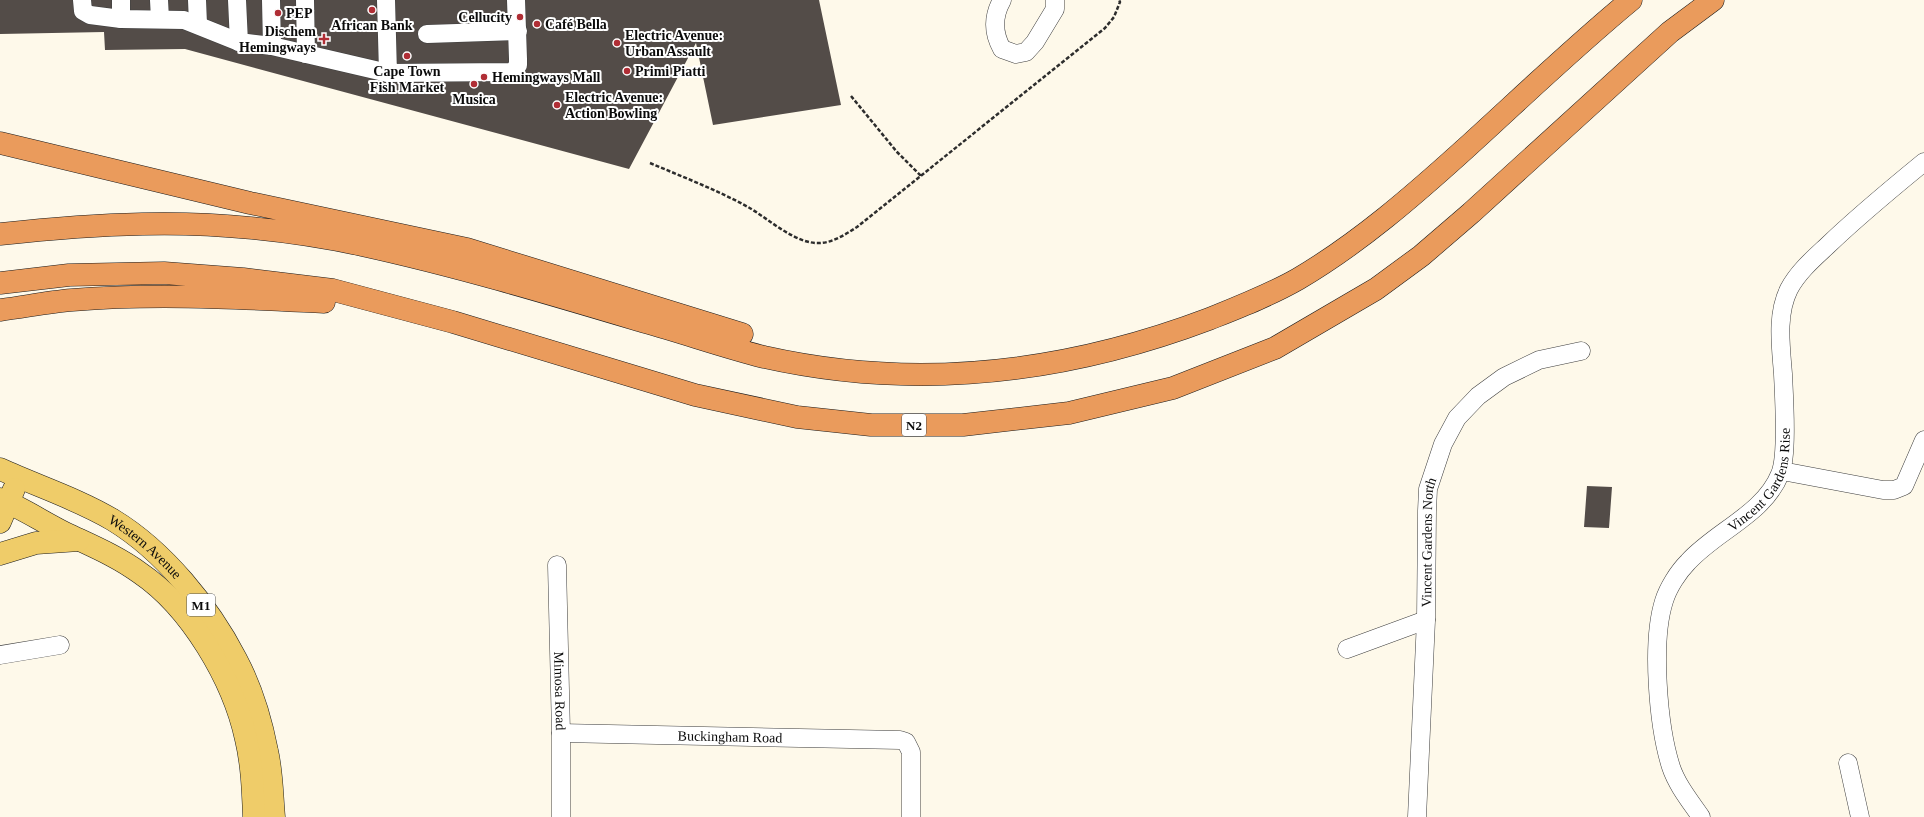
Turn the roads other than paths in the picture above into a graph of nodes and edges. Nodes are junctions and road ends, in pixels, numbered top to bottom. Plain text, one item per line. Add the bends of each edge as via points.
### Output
1 (82, 0) edge
2 (121, 0) edge
3 (159, 0) edge
4 (197, 0) edge
5 (237, 0) edge
6 (271, 0) edge
7 (305, 0) edge
8 (386, 0) edge
9 (516, 0) edge
10 (1002, 0) edge
11 (1055, 0) edge
12 (1631, 0) edge
13 (1713, 0) edge
14 (121, 19) junction
15 (160, 19) junction
16 (198, 24) junction
17 (518, 31) junction
18 (427, 34) dead end
19 (239, 42) junction
20 (272, 46) junction
21 (306, 54) junction
22 (388, 73) junction
23 (0, 143) edge
24 (1924, 162) edge
25 (0, 234) edge
26 (0, 283) edge
27 (0, 310) edge
28 (453, 322) junction
29 (1581, 351) dead end
30 (890, 375) junction
31 (1924, 440) edge
32 (1782, 471) junction
33 (9, 473) edge
34 (3, 508) edge
35 (80, 540) junction
36 (0, 554) edge
37 (557, 565) dead end
38 (1426, 620) junction
39 (60, 645) dead end
40 (1347, 649) dead end
41 (0, 655) edge
42 (561, 734) junction
43 (1848, 763) dead end
44 (254, 817) edge
45 (274, 817) edge
46 (561, 817) edge
47 (911, 817) edge
48 (1417, 817) edge
49 (1701, 817) edge
50 (1860, 817) edge

1 - 14 street via 85,14
2 - 14 street
3 - 15 street
4 - 16 street
5 - 19 street
6 - 20 street
7 - 21 street
8 - 22 street
9 - 17 street
10 - 11 street via 995,18 998,42 1002,49 1021,54 1035,42 1055,9
12 - 30 highway via 1407,201 1357,240 1298,279 1257,300 1186,328 1124,348 1051,364 963,373
13 - 28 highway, N2 via 1670,32 1422,256 1376,289 1274,348 1165,389 1069,413 963,425 871,425 797,416 695,395
14 - 15 street
15 - 16 street via 184,20
16 - 19 street
17 - 18 street
17 - 22 street via 518,65 513,72
19 - 20 street
20 - 21 street
21 - 22 street
23 - 30 highway via 250,203 467,249 687,318
24 - 32 street, Vincent Gardens Rise via 1847,227 1800,272 1788,290 1783,308 1780,341 1784,388
25 - 30 highway via 145,224 224,227 298,234 360,245 466,270 765,357
26 - 28 highway, N2 via 69,275 164,274 243,279 333,290
27 - 28 highway via 72,300 163,296 248,298 337,303
29 - 38 street, Vincent Gardens North via 1539,360 1504,377 1478,396 1457,418 1443,444 1428,489
31 - 32 street via 1904,486 1894,490
32 - 49 street, Vincent Gardens Rise via 1776,484 1755,508 1688,562 1673,582 1664,601 1659,625 1658,651 1659,700 1664,738 1672,769
33 - 34 main road
33 - 45 main road, Western Avenue / M1 via 113,520 144,542 170,567 194,596 237,660 258,714 268,751
34 - 35 main road, Western Avenue / M1
35 - 36 main road via 36,543
35 - 44 main road, Western Avenue / M1 via 113,556 152,582 187,617 201,638 228,688 246,737
37 - 42 street, Mimosa Road
38 - 40 street
38 - 48 street, Vincent Gardens North
39 - 41 street
42 - 46 street, Mimosa Road
42 - 47 street, Buckingham Road via 900,740 906,742 911,752
43 - 50 street

